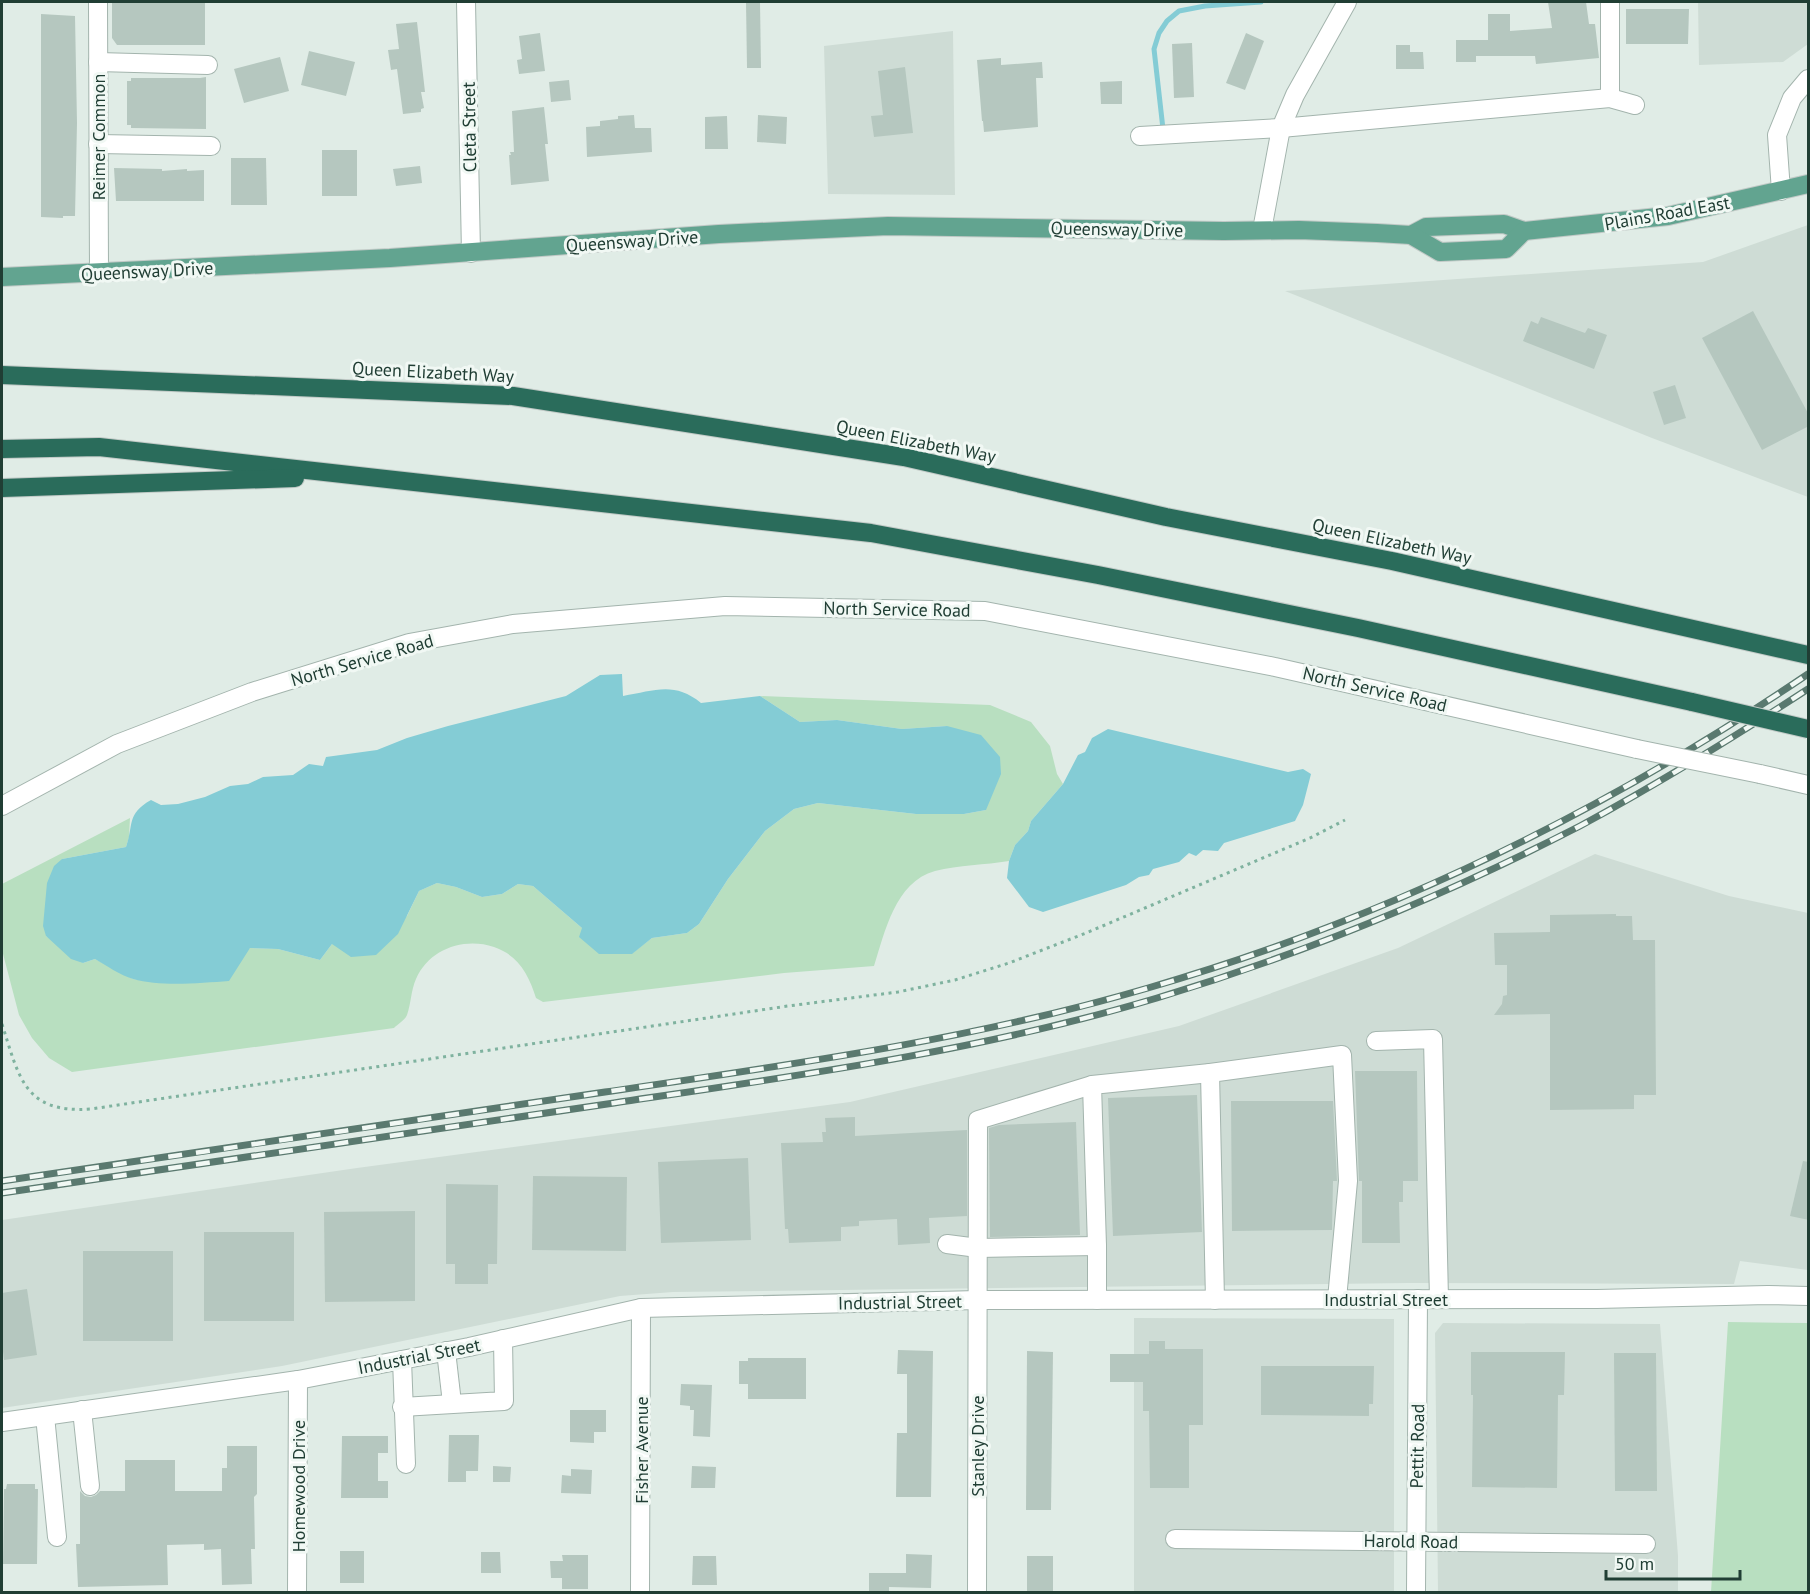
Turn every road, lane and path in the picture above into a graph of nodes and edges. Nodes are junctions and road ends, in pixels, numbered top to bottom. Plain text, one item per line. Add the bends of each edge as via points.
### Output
1 (98, 2) edge
2 (466, 2) edge
3 (1347, 2) edge
4 (1610, 2) edge
5 (98, 62) junction
6 (208, 65) dead end
7 (1809, 79) edge
8 (1610, 98) junction
9 (1635, 105) dead end
10 (1281, 128) junction
11 (1140, 136) dead end
12 (99, 144) junction
13 (211, 146) dead end
14 (1809, 184) edge
15 (1781, 191) junction
16 (1262, 230) junction
17 (1524, 231) junction
18 (1411, 235) junction
19 (471, 253) junction
20 (99, 273) junction
21 (2, 277) edge
22 (2, 375) edge
23 (2, 449) edge
24 (2, 488) edge
25 (491, 490) junction
26 (1809, 655) edge
27 (1809, 729) edge
28 (1809, 785) edge
29 (2, 806) edge
30 (1345, 820) dead end
31 (2, 1024) edge
32 (1377, 1041) dead end
33 (1210, 1074) junction
34 (1092, 1085) junction
35 (947, 1244) dead end
36 (1097, 1245) junction
37 (978, 1248) junction
38 (1809, 1296) edge
39 (1338, 1299) junction
40 (1418, 1299) junction
41 (1439, 1299) junction
42 (978, 1300) junction
43 (1097, 1300) junction
44 (1215, 1300) junction
45 (641, 1308) junction
46 (503, 1339) junction
47 (446, 1351) junction
48 (402, 1360) junction
49 (298, 1380) junction
50 (452, 1403) junction
51 (402, 1407) junction
52 (82, 1410) junction
53 (45, 1416) junction
54 (2, 1422) edge
55 (406, 1464) dead end
56 (90, 1486) dead end
57 (57, 1537) dead end
58 (1175, 1539) dead end
59 (1416, 1541) junction
60 (1646, 1544) dead end
61 (297, 1593) edge
62 (640, 1593) edge
63 (977, 1593) edge
64 (1416, 1593) edge

1 - 5 street, Reimer Common
2 - 19 street, Cleta Street
3 - 10 street
4 - 8 street
5 - 6 street
5 - 12 street, Reimer Common
7 - 15 street via 1792,98 1777,135
8 - 9 street
8 - 10 street
10 - 11 street
10 - 16 street
12 - 13 street
12 - 20 street, Reimer Common
14 - 15 main road, Plains Road East
15 - 17 main road, Plains Road East via 1668,216
16 - 18 main road, Plains Road East
16 - 19 main road, Queensway Drive via 888,226
17 - 18 main road, Plains Road East via 1504,224 1438,226
17 - 18 main road, Plains Road East via 1506,249 1440,252
19 - 20 main road, Queensway Drive
20 - 21 main road, Queensway Drive
22 - 26 highway, Queen Elizabeth Way via 513,396 904,457
23 - 25 highway via 99,447
24 - 25 highway via 289,478
25 - 27 highway, bridge via 871,533 1358,628
28 - 29 street, North Service Road, bridge via 1275,667 985,611 725,606 513,624 410,643 252,692 117,744
30 - 31 path via 1020,959 955,981 898,992 70,1111 50,1106 33,1095 19,1078
32 - 41 street via 1433,1039
33 - 34 street
33 - 39 street via 1342,1055 1348,1181
33 - 44 street
34 - 36 street
34 - 37 street, Stanley Drive via 978,1120
35 - 37 street
36 - 37 street
36 - 43 street
37 - 42 street, Stanley Drive
38 - 41 street, Industrial Street
39 - 40 street, Industrial Street
39 - 44 street, Industrial Street
40 - 41 street, Industrial Street
40 - 59 street, Pettit Road
42 - 43 street, Industrial Street
42 - 45 street, Industrial Street
42 - 63 street, Stanley Drive
43 - 44 street, Industrial Street
45 - 46 street, Industrial Street
45 - 62 street, Fisher Avenue
46 - 47 street, Industrial Street
46 - 50 street via 504,1401
47 - 48 street, Industrial Street
47 - 50 street
48 - 49 street, Industrial Street
48 - 51 street
49 - 52 street, Industrial Street
49 - 61 street, Homewood Drive
50 - 51 street
51 - 55 street
52 - 53 street, Industrial Street
52 - 56 street
53 - 54 street, Industrial Street
53 - 57 street
58 - 59 street, Harold Road
59 - 60 street, Harold Road
59 - 64 street, Pettit Road

